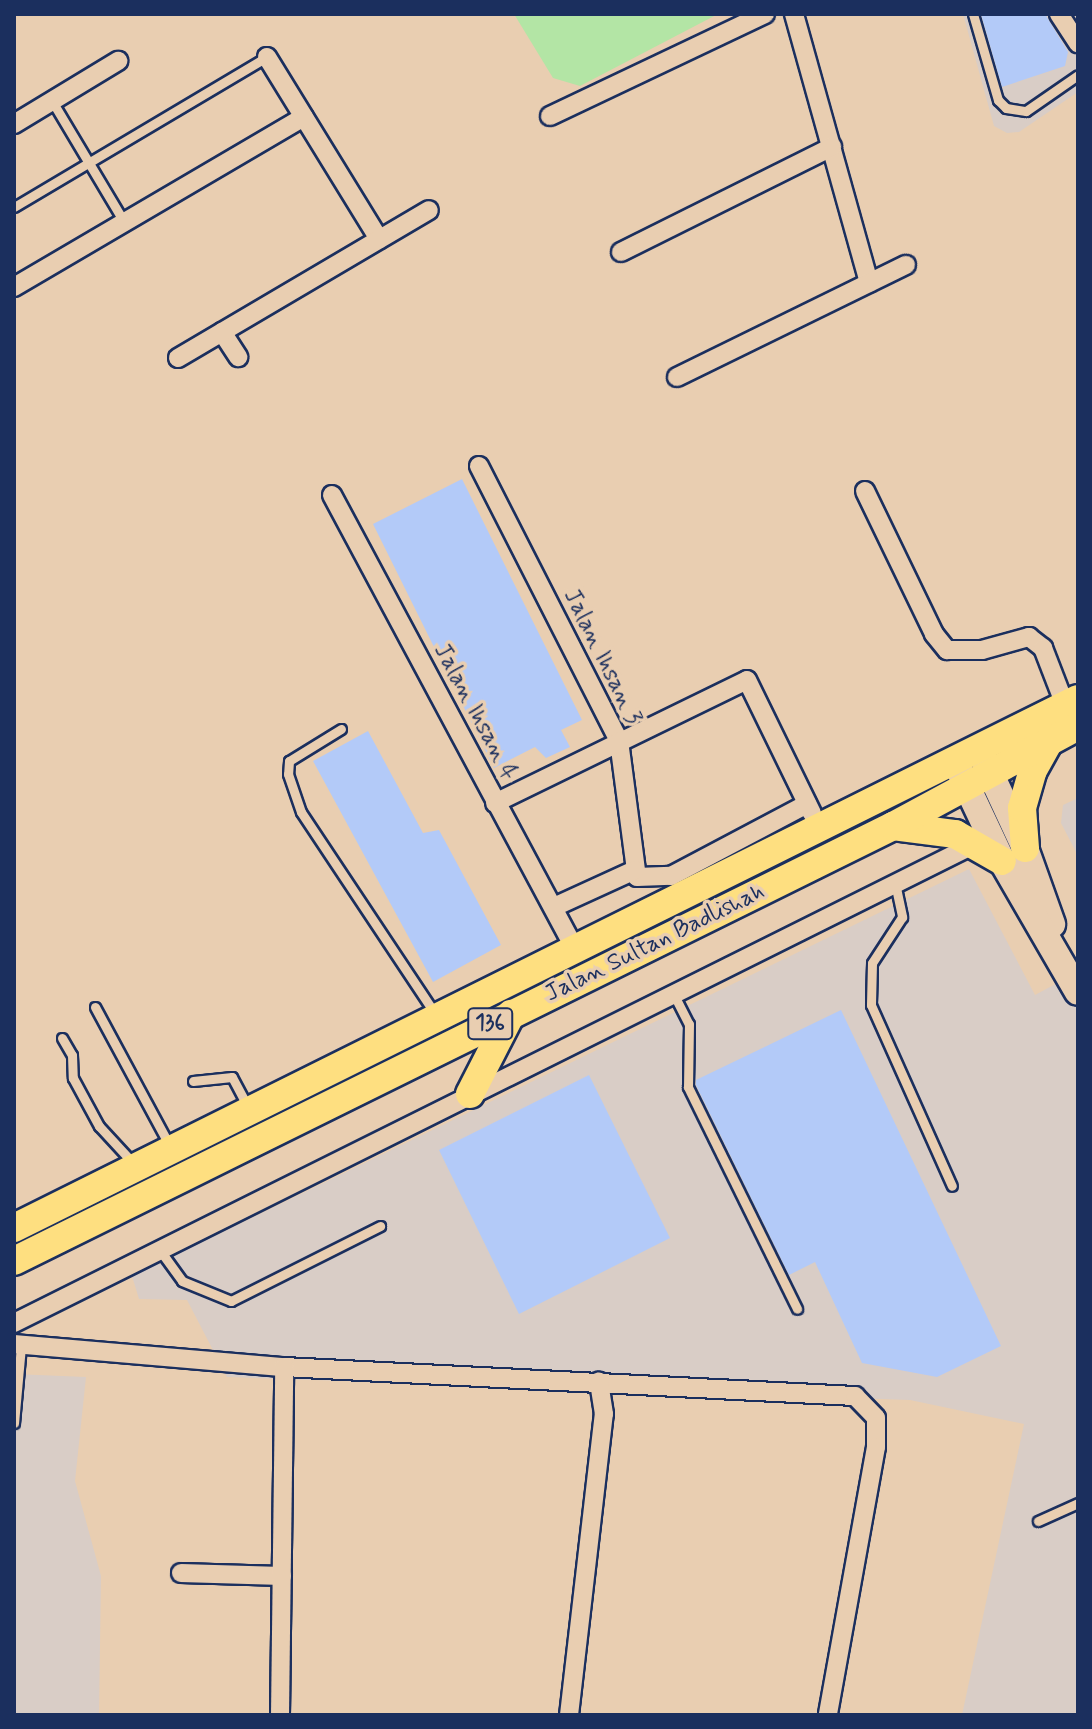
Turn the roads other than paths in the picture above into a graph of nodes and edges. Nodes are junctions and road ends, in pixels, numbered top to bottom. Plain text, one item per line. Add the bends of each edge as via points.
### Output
1 (765, 14) edge
2 (794, 14) edge
3 (973, 14) edge
4 (1059, 14) edge
5 (1078, 43) edge
6 (267, 57) joint
7 (118, 61) dead end
8 (1078, 75) edge
9 (52, 101) junction
10 (550, 116) dead end
11 (304, 117) junction
12 (14, 124) edge
13 (832, 147) junction
14 (89, 162) junction
15 (14, 207) edge
16 (429, 210) dead end
17 (124, 222) junction
18 (379, 239) junction
19 (621, 252) dead end
20 (906, 265) dead end
21 (869, 283) junction
22 (14, 287) edge
23 (222, 332) junction
24 (238, 357) dead end
25 (178, 358) dead end
26 (677, 377) dead end
27 (479, 466) dead end
28 (865, 491) dead end
29 (332, 495) dead end
30 (1074, 710) edge
31 (341, 729) dead end
32 (1051, 739) junction
33 (619, 741) junction
34 (972, 767) junction
35 (495, 803) junction
36 (807, 804) junction
37 (893, 826) junction
38 (821, 829) junction
39 (977, 843) junction
40 (1013, 854) junction
41 (639, 875) junction
42 (895, 883) junction
43 (554, 907) junction
44 (576, 951) junction
45 (1076, 988) edge
46 (673, 993) junction
47 (95, 1007) dead end
48 (511, 1014) junction
49 (439, 1020) junction
50 (62, 1038) dead end
51 (193, 1081) dead end
52 (470, 1094) junction
53 (250, 1113) junction
54 (173, 1151) junction
55 (136, 1168) junction
56 (952, 1186) dead end
57 (380, 1226) dead end
58 (14, 1228) edge
59 (159, 1248) junction
60 (14, 1261) edge
61 (797, 1309) dead end
62 (14, 1323) edge
63 (18, 1345) edge
64 (284, 1367) junction
65 (599, 1381) junction
66 (14, 1423) edge
67 (1078, 1503) edge
68 (1038, 1521) dead end
69 (181, 1573) dead end
70 (282, 1576) junction
71 (280, 1715) edge
72 (569, 1715) edge
73 (828, 1715) edge

1 - 10 street
2 - 13 street
3 - 8 lane via 998,100 1006,108 1026,111
4 - 5 street
6 - 11 street
6 - 14 lane
7 - 9 street
9 - 12 street
9 - 14 lane
11 - 17 street
11 - 18 street
13 - 19 street
13 - 21 street
14 - 15 lane
14 - 17 lane
16 - 18 street
17 - 22 street
18 - 23 street
20 - 21 street
21 - 26 street
23 - 24 street
23 - 25 street
27 - 33 street, Jalan Ihsan 3
28 - 30 street via 947,650 982,650 1029,637 1043,648
29 - 35 street, Jalan Ihsan 4
30 - 32 main road, Jalan Sultan Badlishah / 136
30 - 34 main road, Jalan Sultan Badlishah / 136
31 - 49 lane via 289,761 288,774 301,812
32 - 34 main road, Jalan Sultan Badlishah / 136
32 - 40 main road via 1032,772
33 - 35 street
33 - 36 street via 747,680
33 - 41 street, Jalan Ihsan 3
34 - 37 main road, Jalan Sultan Badlishah / 136
34 - 38 main road, Jalan Sultan Badlishah / 136
34 - 40 main road
35 - 43 street, Jalan Ihsan 4
36 - 38 street
36 - 41 street via 671,876
37 - 39 main road via 932,828
37 - 48 main road, Jalan Sultan Badlishah / 136
38 - 44 main road, Jalan Sultan Badlishah / 136
39 - 40 main road
39 - 42 street
40 - 45 main road
41 - 43 street
42 - 46 street
42 - 56 lane via 902,917 872,963 871,1005
43 - 44 street, Jalan Ihsan 4
44 - 49 main road, Jalan Sultan Badlishah / 136
46 - 52 street
46 - 61 lane via 689,1024 688,1087
47 - 54 lane
48 - 52 main road
48 - 60 main road, Jalan Sultan Badlishah / 136
49 - 53 main road, Jalan Sultan Badlishah / 136
50 - 55 lane via 72,1055 73,1078 99,1126
51 - 53 lane via 232,1077
52 - 59 street
53 - 54 main road, Jalan Sultan Badlishah / 136
54 - 55 main road, Jalan Sultan Badlishah / 136
55 - 58 main road, Jalan Sultan Badlishah / 136
57 - 59 lane via 231,1301 182,1281
59 - 62 street
63 - 64 street
63 - 66 lane
64 - 65 street
64 - 70 street
65 - 72 street via 604,1414
65 - 73 street via 855,1396 876,1418 876,1447
67 - 68 lane
69 - 70 street
70 - 71 street

